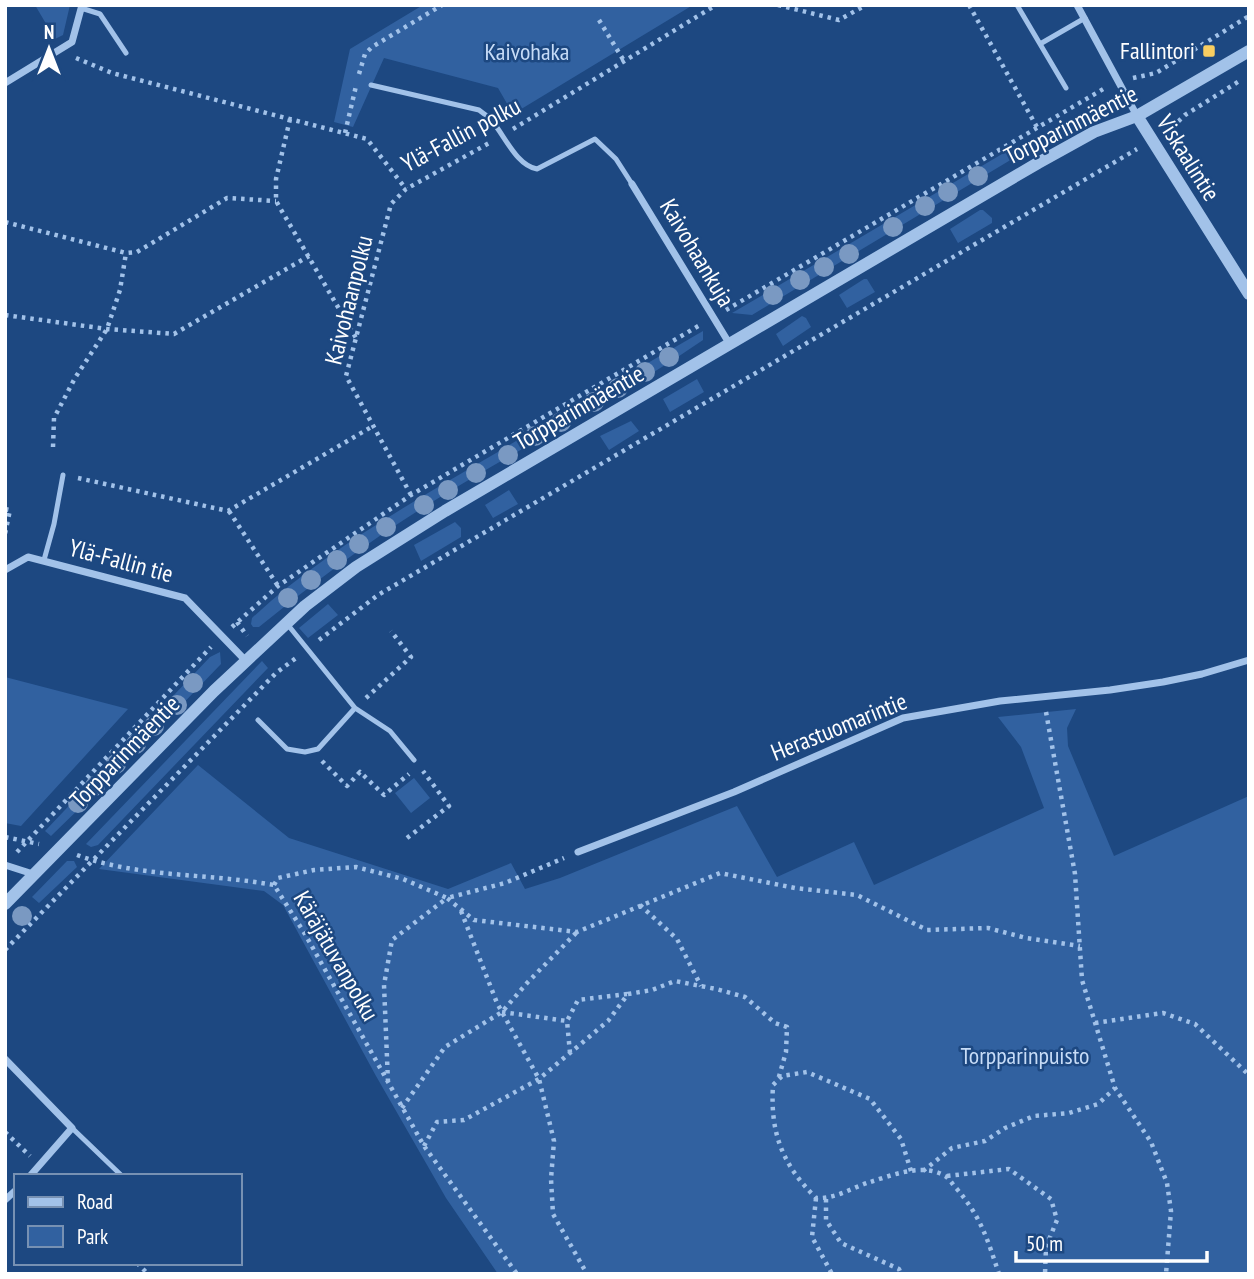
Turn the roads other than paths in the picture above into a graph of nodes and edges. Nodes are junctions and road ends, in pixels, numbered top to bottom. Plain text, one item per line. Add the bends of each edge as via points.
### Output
1 (1017, 5) edge
2 (1077, 5) edge
3 (81, 7) edge
4 (1084, 18) junction
5 (1040, 44) junction
6 (1249, 51) edge
7 (126, 53) dead end
8 (5, 83) edge
9 (371, 85) dead end
10 (1066, 88) dead end
11 (1137, 116) junction
12 (632, 184) joint
13 (1249, 294) edge
14 (729, 343) junction
15 (63, 475) road end
16 (44, 560) junction
17 (5, 570) edge
18 (287, 623) junction
19 (1249, 660) edge
20 (246, 661) junction
21 (355, 708) junction
22 (258, 720) dead end
23 (414, 760) road end
24 (578, 852) road end
25 (5, 865) edge
26 (34, 875) junction
27 (5, 904) edge
28 (7, 1065) edge
29 (72, 1128) junction
30 (32, 1174) edge
31 (120, 1174) edge

1 - 5 lane
2 - 4 street
3 - 7 lane via 100,14
3 - 8 street via 72,41
4 - 5 lane
4 - 11 street
5 - 10 lane
6 - 11 street, Torpparinmäentie
9 - 12 lane via 479,110 528,167 537,169 594,139 616,159
11 - 13 street, Viskaalintie
11 - 14 street, Torpparinmäentie via 1083,138
12 - 14 street, Kaivohaankuja
14 - 18 street, Torpparinmäentie via 367,560
15 - 16 lane
16 - 17 street, Ylä-Fallin tie via 28,556
16 - 20 street, Ylä-Fallin tie via 185,597
18 - 20 street, Torpparinmäentie
18 - 21 lane
19 - 24 street, Herastuomarintie via 1163,682 902,718 734,792
20 - 26 street, Torpparinmäentie
21 - 22 lane via 311,751 287,749
21 - 23 lane via 390,731
25 - 26 street
26 - 27 street, Torpparinmäentie
28 - 29 street
29 - 30 street
29 - 31 lane

